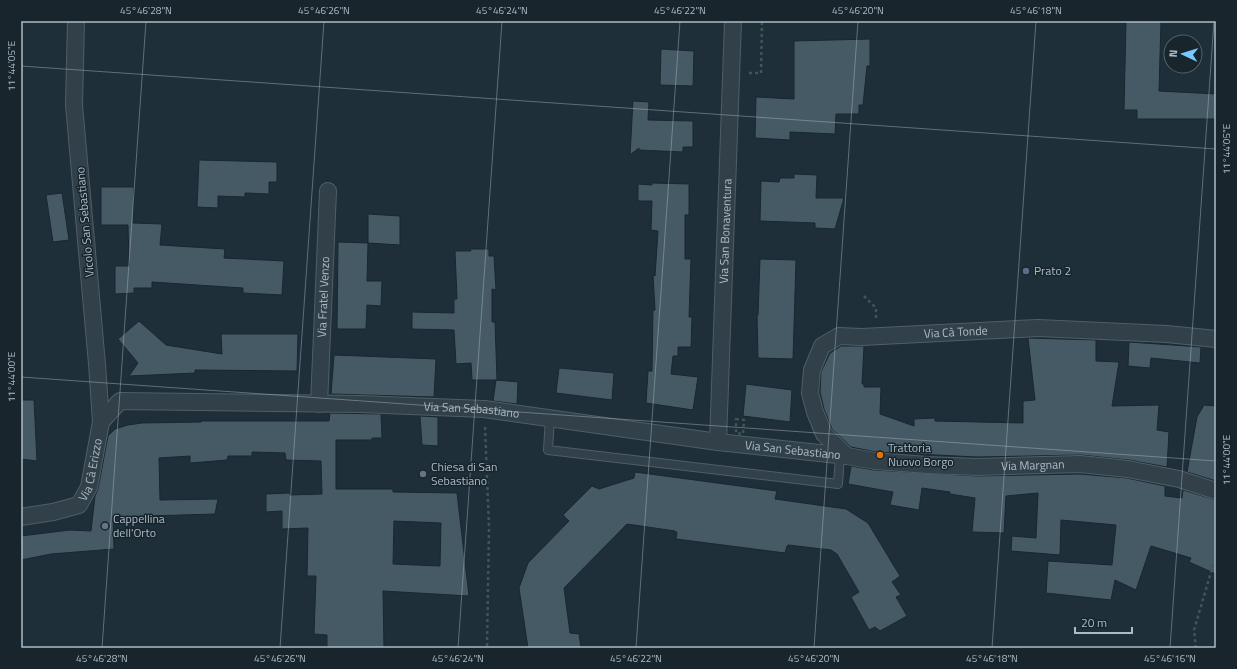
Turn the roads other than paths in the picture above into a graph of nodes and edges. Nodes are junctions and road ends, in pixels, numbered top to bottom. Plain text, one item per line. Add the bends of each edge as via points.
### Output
1 (76, 21) edge
2 (733, 21) edge
3 (328, 191) dead end
4 (1216, 339) edge
5 (319, 404) junction
6 (550, 418) junction
7 (101, 422) junction
8 (718, 442) junction
9 (843, 456) junction
10 (1216, 491) edge
11 (21, 518) edge

1 - 7 street, Vicolo San Sebastiano via 74,105
2 - 8 street, Via San Bonaventura
3 - 5 street, Via Fratel Venzo
4 - 9 street, Via Cà Tonde via 1143,332 1038,328 839,336 822,346 812,370 810,393 814,412 824,434
5 - 6 street, Via San Sebastiano via 484,409
5 - 7 street, Via San Sebastiano via 120,401
6 - 8 street, Via San Sebastiano
6 - 9 lane via 548,450 838,484
7 - 11 street, Via Cà Erizzo via 89,487 79,506
8 - 9 street, Via San Sebastiano
9 - 10 street, Via Margnan via 927,465 1080,464 1128,469 1179,479

